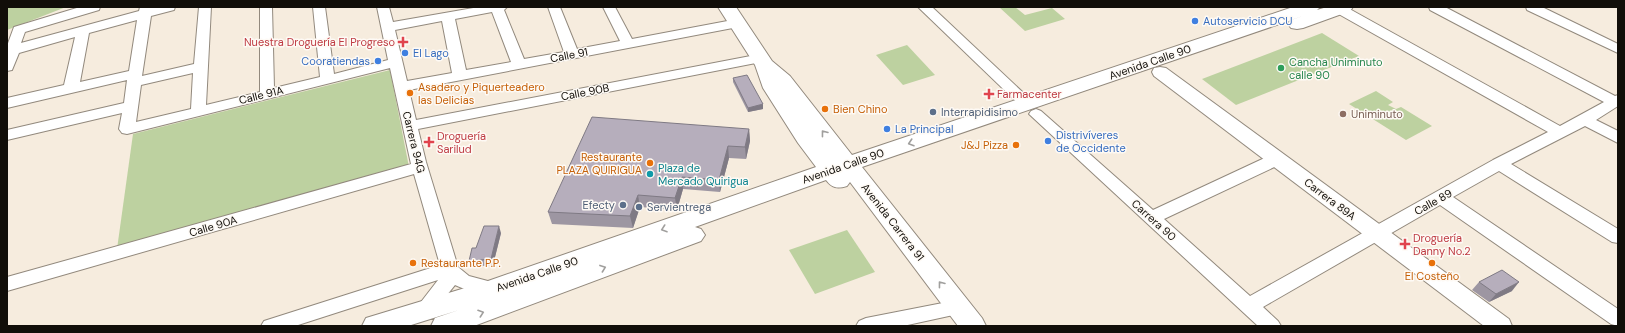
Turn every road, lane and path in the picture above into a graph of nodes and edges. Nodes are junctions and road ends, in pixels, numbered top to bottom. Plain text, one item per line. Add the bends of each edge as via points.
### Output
1 (94, 7) edge
2 (169, 7) edge
3 (206, 7) edge
4 (266, 7) edge
5 (319, 7) edge
6 (383, 7) edge
7 (499, 7) edge
8 (554, 7) edge
9 (609, 7) edge
10 (728, 7) edge
11 (924, 7) edge
12 (1311, 7) edge
13 (1435, 7) edge
14 (1532, 7) edge
15 (1342, 8) edge
16 (146, 10) edge
17 (448, 16) junction
18 (738, 23) junction
19 (387, 27) junction
20 (83, 30) junction
21 (628, 44) junction
22 (1618, 49) edge
23 (13, 50) junction
24 (572, 54) junction
25 (763, 61) junction
26 (395, 63) junction
27 (519, 64) junction
28 (7, 67) edge
29 (201, 67) junction
30 (1160, 72) junction
31 (460, 76) junction
32 (135, 78) junction
33 (327, 79) junction
34 (401, 87) junction
35 (71, 89) junction
36 (267, 94) junction
37 (1616, 101) edge
38 (7, 103) edge
39 (130, 106) junction
40 (1032, 109) junction
41 (198, 111) junction
42 (1585, 120) junction
43 (410, 126) junction
44 (1560, 132) junction
45 (7, 135) edge
46 (806, 138) junction
47 (1618, 138) edge
48 (1277, 159) junction
49 (1499, 164) junction
50 (420, 167) junction
51 (844, 173) junction
52 (793, 184) junction
53 (1441, 197) junction
54 (1151, 218) junction
55 (1377, 234) junction
56 (1618, 237) edge
57 (452, 272) junction
58 (7, 284) edge
59 (493, 289) junction
60 (1249, 306) junction
61 (958, 307) junction
62 (417, 318) edge
63 (1618, 319) edge
64 (270, 326) edge
65 (375, 326) edge
66 (444, 326) edge
67 (866, 326) edge
68 (973, 326) edge
69 (1271, 326) edge
70 (1501, 326) edge

1 - 23 street via 19,30
2 - 16 street
3 - 29 street
4 - 36 street
5 - 33 street
6 - 19 street, Carrera 94G
7 - 17 street
7 - 27 street
8 - 24 street
9 - 21 street
10 - 18 main road, Avenida Carrera 91
11 - 40 street, Carrera 90
12 - 40 main road, Avenida Calle 90
13 - 37 street
14 - 22 street
15 - 30 main road, Avenida Calle 90
15 - 44 street
16 - 20 street
16 - 32 street
17 - 19 street
17 - 31 street
18 - 21 street, Calle 91
18 - 25 main road, Avenida Carrera 91
19 - 26 street, Carrera 94G
20 - 23 street
20 - 35 street
21 - 24 street, Calle 91
23 - 28 street
24 - 27 street, Calle 91
25 - 43 street, Calle 90B
25 - 46 main road, Avenida Carrera 91 via 773,88
51 -> 25 main road, Avenida Carrera 91 via 783,80
26 - 33 street, Calle 91A
26 - 34 street, Carrera 94G
27 - 31 street, Calle 91
29 - 32 street
29 - 41 street
30 - 40 main road, Avenida Calle 90
30 - 48 street, Carrera 89A
31 - 34 street, Calle 91
32 - 35 street
32 - 39 street
33 - 36 street, Calle 91A
34 - 43 street, Carrera 94G
35 - 38 street
36 - 41 street, Calle 91A
37 - 42 street, Calle 89
39 - 41 street, Calle 91A via 127,129
39 - 45 street
40 - 51 main road, Avenida Calle 90
40 - 54 street, Carrera 90
42 - 44 street, Calle 89
42 - 47 street
43 - 50 street, Carrera 94G
44 - 49 street, Calle 89
46 - 51 main road, Avenida Carrera 91
46 - 52 main road via 811,152 810,164 806,172
48 - 54 street
48 - 55 street, Carrera 89A
49 - 53 street, Calle 89
49 - 56 street
50 - 57 street, Carrera 94G
50 - 58 street, Calle 90A
51 - 52 main road, Avenida Calle 90
61 -> 51 main road, Avenida Carrera 91
66 -> 51 main road, Avenida Calle 90
52 -> 59 main road, Avenida Calle 90
53 - 55 street, Calle 89
53 - 63 street
54 - 60 street, Carrera 90
55 - 60 street, Calle 89
55 - 70 street, Carrera 89A
57 - 59 street via 464,281
57 - 62 street
57 - 64 street
59 - 62 main road, Avenida Calle 90
60 - 69 street, Carrera 90
61 - 67 street
61 - 68 main road, Avenida Carrera 91
62 - 65 main road, Avenida Calle 90

